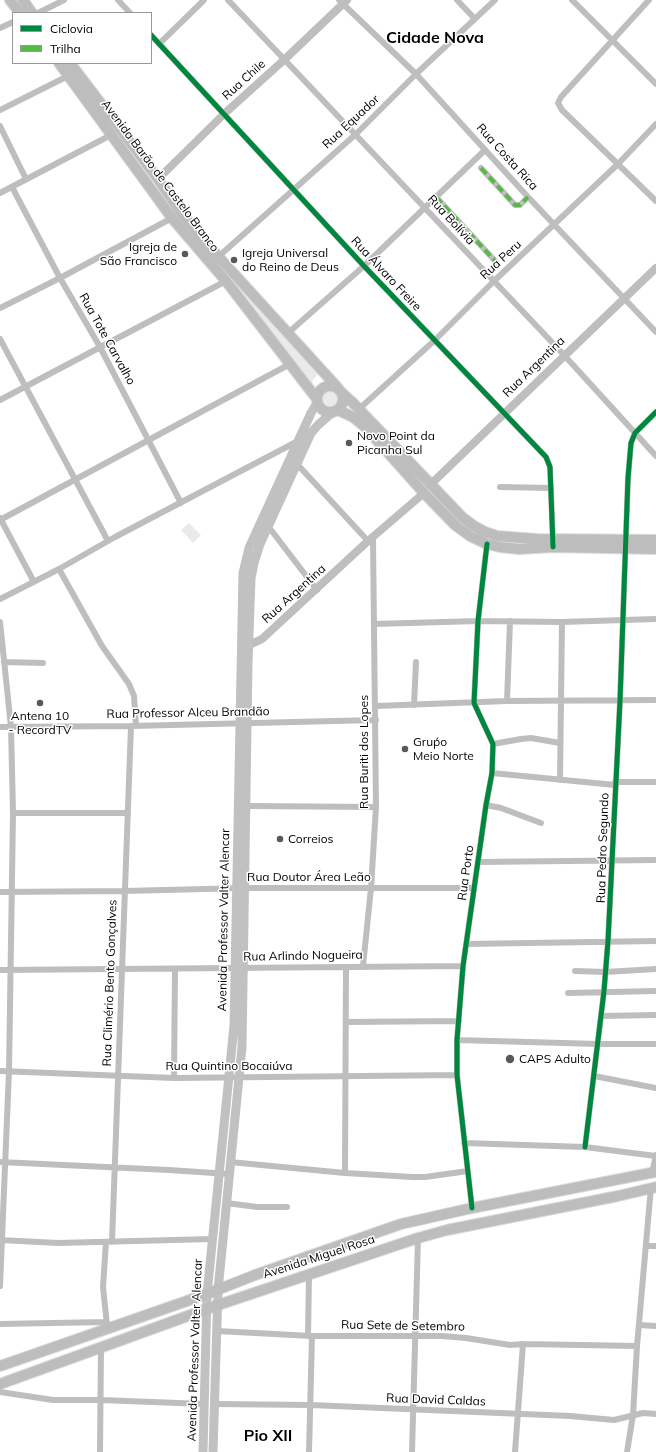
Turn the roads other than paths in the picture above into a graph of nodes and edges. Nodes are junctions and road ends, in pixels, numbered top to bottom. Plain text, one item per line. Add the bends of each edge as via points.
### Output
1 (10, 0) edge
2 (23, 0) edge
3 (64, 0) edge
4 (118, 0) edge
5 (204, 0) edge
6 (228, 0) edge
7 (457, 0) edge
8 (495, 0) edge
9 (572, 0) edge
10 (649, 0) edge
11 (343, 1) edge
12 (19, 12) edge
13 (31, 12) edge
14 (40, 12) edge
15 (129, 12) edge
16 (475, 19) junction
17 (12, 22) edge
18 (0, 28) edge
19 (152, 36) edge
20 (613, 41) junction
21 (159, 44) junction
22 (285, 59) junction
23 (60, 64) edge
24 (71, 64) edge
25 (416, 74) junction
26 (68, 76) junction
27 (656, 84) edge
28 (0, 110) edge
29 (224, 114) junction
30 (656, 124) edge
31 (0, 126) edge
32 (356, 134) junction
33 (111, 135) junction
34 (485, 150) junction
35 (618, 164) junction
36 (482, 168) dead end
37 (26, 179) junction
38 (158, 179) junction
39 (12, 187) junction
40 (293, 190) junction
41 (0, 193) edge
42 (436, 197) junction
43 (528, 197) junction
44 (656, 201) edge
45 (425, 208) junction
46 (172, 218) junction
47 (554, 224) junction
48 (218, 257) junction
49 (497, 264) dead end
50 (364, 266) junction
51 (656, 268) edge
52 (60, 278) junction
53 (226, 281) junction
54 (494, 281) junction
55 (624, 299) junction
56 (0, 308) edge
57 (656, 332) edge
58 (288, 333) junction
59 (0, 339) edge
60 (435, 340) junction
61 (100, 347) junction
62 (564, 355) junction
63 (290, 364) junction
64 (25, 386) junction
65 (340, 390) junction
66 (0, 400) edge
67 (317, 401) junction
68 (359, 409) junction
69 (335, 411) junction
70 (656, 412) edge
71 (504, 414) junction
72 (635, 433) junction
73 (299, 440) junction
74 (149, 441) junction
75 (656, 456) edge
76 (297, 464) junction
77 (76, 479) junction
78 (500, 487) dead end
79 (551, 488) junction
80 (427, 489) junction
81 (181, 503) junction
82 (0, 519) edge
83 (268, 526) junction
84 (370, 540) junction
85 (656, 540) edge
86 (108, 541) junction
87 (553, 543) junction
88 (487, 544) junction
89 (626, 544) junction
90 (656, 549) edge
91 (59, 569) junction
92 (34, 582) junction
93 (316, 590) junction
94 (0, 599) edge
95 (656, 619) edge
96 (623, 620) junction
97 (510, 621) junction
98 (0, 622) edge
99 (478, 622) junction
100 (562, 622) junction
101 (374, 624) junction
102 (245, 645) junction
103 (4, 662) junction
104 (416, 662) dead end
105 (43, 663) dead end
106 (656, 700) edge
107 (506, 701) junction
108 (561, 701) junction
109 (620, 701) junction
110 (474, 703) junction
111 (414, 705) junction
112 (376, 706) junction
113 (376, 720) junction
114 (244, 722) junction
115 (133, 726) junction
116 (0, 727) edge
117 (11, 727) junction
118 (560, 743) junction
119 (493, 744) junction
120 (492, 772) junction
121 (560, 780) junction
122 (656, 782) edge
123 (615, 784) junction
124 (246, 806) junction
125 (376, 806) junction
126 (486, 806) junction
127 (13, 813) junction
128 (128, 813) junction
129 (541, 823) dead end
130 (613, 860) junction
131 (656, 860) edge
132 (478, 862) junction
133 (241, 888) junction
134 (371, 888) junction
135 (474, 888) junction
136 (124, 891) junction
137 (0, 892) edge
138 (12, 892) junction
139 (656, 940) edge
140 (608, 941) junction
141 (466, 944) junction
142 (363, 966) junction
143 (463, 966) junction
144 (346, 967) junction
145 (239, 968) junction
146 (175, 969) junction
147 (0, 970) edge
148 (12, 970) junction
149 (121, 970) junction
150 (656, 970) edge
151 (575, 971) dead end
152 (605, 972) junction
153 (656, 991) edge
154 (604, 992) junction
155 (568, 993) dead end
156 (656, 1015) edge
157 (601, 1016) junction
158 (459, 1021) junction
159 (346, 1022) junction
160 (457, 1040) junction
161 (598, 1044) junction
162 (656, 1044) edge
163 (0, 1071) edge
164 (9, 1071) junction
165 (118, 1075) junction
166 (345, 1076) junction
167 (457, 1076) junction
168 (594, 1076) junction
169 (174, 1078) junction
170 (234, 1078) junction
171 (656, 1088) edge
172 (464, 1142) junction
173 (585, 1147) junction
174 (656, 1155) edge
175 (3, 1162) edge
176 (230, 1162) junction
177 (114, 1167) junction
178 (468, 1171) junction
179 (654, 1172) edge
180 (345, 1173) junction
181 (224, 1174) junction
182 (654, 1187) edge
183 (226, 1203) junction
184 (286, 1207) dead end
185 (472, 1208) junction
186 (418, 1238) junction
187 (212, 1239) junction
188 (1, 1240) edge
189 (109, 1242) junction
190 (647, 1246) junction
191 (656, 1246) edge
192 (309, 1274) junction
193 (0, 1286) edge
194 (218, 1290) junction
195 (207, 1294) junction
196 (218, 1305) junction
197 (206, 1309) junction
198 (0, 1324) edge
199 (639, 1324) junction
200 (107, 1325) junction
201 (656, 1326) edge
202 (217, 1331) junction
203 (310, 1336) junction
204 (416, 1336) junction
205 (522, 1344) junction
206 (101, 1346) junction
207 (637, 1346) junction
208 (0, 1366) edge
209 (0, 1384) edge
210 (0, 1392) edge
211 (101, 1400) junction
212 (204, 1404) junction
213 (215, 1404) junction
214 (311, 1405) junction
215 (413, 1410) junction
216 (517, 1414) junction
217 (656, 1414) edge
218 (633, 1415) junction
219 (100, 1452) edge
220 (203, 1452) edge
221 (213, 1452) edge
222 (309, 1452) edge
223 (412, 1452) edge
224 (515, 1452) edge
225 (627, 1452) edge

1 - 12 main road
2 - 13 main road
3 - 14 street
4 - 15 street
5 - 21 street
6 - 22 street, Rua Bolívia
7 - 16 street
8 - 16 street, Rua Equador
9 - 20 street
10 - 20 street
11 - 22 street, Rua Chile
11 - 25 street, Rua Costa Rica
16 - 25 street, Rua Equador
17 - 18 street
19 - 21 street, Rua Álvaro Freire
20 - 27 street
20 - 35 street via 558,103 562,110
21 - 29 street, Rua Álvaro Freire
22 - 29 street, Rua Chile
22 - 32 street, Rua Bolívia
23 - 26 main road, Avenida Barão de Castelo Branco
24 - 38 main road, Avenida Barão de Castelo Branco
25 - 32 street, Rua Equador
25 - 34 street, Rua Costa Rica
26 - 28 street
26 - 33 main road, Avenida Barão de Castelo Branco
29 - 38 street, Rua Chile
29 - 40 street, Rua Álvaro Freire
30 - 35 street, Rua Peru
31 - 37 street
32 - 40 street, Rua Equador
32 - 45 street, Rua Bolívia
33 - 37 street
33 - 46 main road, Avenida Barão de Castelo Branco
34 - 42 street
34 - 43 street, Rua Costa Rica
35 - 44 street
35 - 47 street, Rua Peru
36 - 43 street via 515,205 520,205
37 - 39 street
38 - 48 main road, Avenida Barão de Castelo Branco via 179,210
39 - 41 street
39 - 52 street, Rua Tote Carvalho
40 - 48 street, Rua Equador
40 - 50 street, Rua Álvaro Freire
42 - 45 street
42 - 49 street
43 - 47 street, Rua Costa Rica
45 - 50 street
45 - 54 street, Rua Bolívia
46 - 52 street
46 - 53 main road, Avenida Barão de Castelo Branco
47 - 54 street, Rua Peru
47 - 55 street, Rua Costa Rica
48 - 58 main road, Avenida Barão de Castelo Branco
50 - 58 street
50 - 60 street, Rua Álvaro Freire
51 - 55 street, Rua Argentina
52 - 56 street
52 - 61 street, Rua Tote Carvalho
53 - 61 street
53 - 63 main road, Avenida Barão de Castelo Branco
54 - 60 street, Rua Peru
54 - 62 street, Rua Bolívia
55 - 57 street, Rua Costa Rica
55 - 62 street, Rua Argentina
58 - 65 main road, Avenida Barão de Castelo Branco
59 - 64 street
60 - 68 street, Rua Peru
60 - 71 street, Rua Álvaro Freire
61 - 64 street
61 - 74 street, Rua Tote Carvalho
62 - 71 street, Rua Argentina
62 - 72 street, Rua Bolívia
63 - 67 main road, Avenida Barão de Castelo Branco
63 - 74 street
64 - 66 street
64 - 77 street
65 - 67 main road via 330,385 326,386 319,391
65 - 68 main road, Avenida Barão de Castelo Branco
65 - 69 main road via 343,404
67 - 69 main road via 325,411
67 - 73 main road, Avenida Professor Valter Alencar
68 - 80 main road, Avenida Barão de Castelo Branco
69 - 76 main road, Avenida Professor Valter Alencar via 311,433
69 - 80 main road, Avenida Barão de Castelo Branco via 353,417
70 - 72 street
71 - 79 street, Rua Álvaro Freire via 547,459
71 - 80 street, Rua Argentina
72 - 75 street, Rua Bolívia
72 - 89 street, Rua Pedro Segundo via 631,443 629,464
73 - 81 street
73 - 102 main road, Avenida Professor Valter Alencar via 245,560 242,589
74 - 77 street
74 - 81 street, Rua Tote Carvalho
76 - 83 main road, Avenida Professor Valter Alencar
76 - 84 street
77 - 82 street
77 - 86 street
78 - 79 street
79 - 87 street, Rua Álvaro Freire
80 - 84 street, Rua Argentina
80 - 87 main road, Avenida Barão de Castelo Branco via 485,532 509,538
80 - 88 main road, Avenida Barão de Castelo Branco via 455,525
81 - 86 street
82 - 92 street
83 - 93 street
83 - 102 main road, Avenida Professor Valter Alencar via 254,563
84 - 93 street, Rua Argentina
84 - 101 street, Rua Buriti dos Lopes
85 - 89 main road, Avenida Barão de Castelo Branco
86 - 91 street
87 - 88 main road, Avenida Barão de Castelo Branco via 519,549
87 - 89 main road, Avenida Barão de Castelo Branco
88 - 99 street, Rua Porto
89 - 90 main road, Avenida Barão de Castelo Branco
89 - 96 street, Rua Pedro Segundo
91 - 92 street
91 - 115 street, Rua Climério Bento Gonçalves via 102,646 129,684 134,696
92 - 94 street
93 - 102 street, Rua Argentina via 262,639
95 - 96 street
96 - 100 street
96 - 109 street, Rua Pedro Segundo
97 - 99 street
97 - 100 street
97 - 107 street
98 - 103 street
99 - 101 street
99 - 110 street, Rua Porto
100 - 108 street
101 - 112 street, Rua Buriti dos Lopes
102 - 114 main road, Avenida Professor Valter Alencar
103 - 105 street
103 - 117 street
104 - 111 street
106 - 109 street
107 - 108 street
107 - 110 street
108 - 109 street
108 - 118 street
109 - 123 street, Rua Pedro Segundo
110 - 111 street
110 - 119 street, Rua Porto
111 - 112 street
112 - 113 street, Rua Buriti dos Lopes
113 - 114 street, Rua Professor Alceu Brandão
113 - 125 street, Rua Buriti dos Lopes
114 - 115 street, Rua Professor Alceu Brandão
114 - 124 main road, Avenida Professor Valter Alencar
114 - 133 main road, Avenida Professor Valter Alencar
115 - 117 street, Rua Professor Alceu Brandão
115 - 128 street, Rua Climério Bento Gonçalves
116 - 117 street, Rua Professor Alceu Brandão
117 - 127 street
118 - 119 street via 531,738
118 - 121 street
119 - 120 street, Rua Porto
120 - 121 street
120 - 126 street, Rua Porto
121 - 123 street
122 - 123 street
123 - 130 street, Rua Pedro Segundo
124 - 125 street
124 - 133 main road, Avenida Professor Valter Alencar
125 - 134 street, Rua Buriti dos Lopes
126 - 129 street via 501,808
126 - 132 street, Rua Porto
127 - 128 street
127 - 138 street
128 - 136 street, Rua Climério Bento Gonçalves
130 - 131 street
130 - 132 street
130 - 140 street, Rua Pedro Segundo
132 - 135 street, Rua Porto
133 - 134 street, Rua Doutor Área Leão
133 - 136 street, Rua Doutor Área Leão
133 - 145 main road, Avenida Professor Valter Alencar
134 - 135 street, Rua Doutor Área Leão
134 - 142 street, Rua Buriti dos Lopes
135 - 141 street, Rua Porto
136 - 138 street, Rua Doutor Área Leão
136 - 149 street, Rua Climério Bento Gonçalves
137 - 138 street, Rua Doutor Área Leão
138 - 148 street
139 - 140 street
140 - 141 street
140 - 152 street, Rua Pedro Segundo
141 - 143 street, Rua Porto
142 - 143 street, Rua Arlindo Nogueira
142 - 144 street, Rua Arlindo Nogueira
143 - 158 street, Rua Porto
144 - 145 street, Rua Arlindo Nogueira
144 - 159 street
145 - 146 street, Rua Arlindo Nogueira
145 - 170 main road, Avenida Professor Valter Alencar via 234,1026
146 - 149 street, Rua Arlindo Nogueira
146 - 169 street
147 - 148 street, Rua Arlindo Nogueira
148 - 149 street, Rua Arlindo Nogueira
148 - 164 street
149 - 165 street, Rua Climério Bento Gonçalves
150 - 152 street
151 - 152 street
152 - 154 street, Rua Pedro Segundo
153 - 154 street
154 - 155 street
154 - 157 street, Rua Pedro Segundo
156 - 157 street
157 - 161 street, Rua Pedro Segundo
158 - 159 street
158 - 160 street, Rua Porto
159 - 166 street
160 - 161 street
160 - 167 street, Rua Porto
161 - 162 street
161 - 168 street, Rua Pedro Segundo
163 - 164 street, Rua Quintino Bocaiúva
164 - 165 street, Rua Quintino Bocaiúva
164 - 175 street
165 - 169 street, Rua Quintino Bocaiúva
165 - 177 street, Rua Climério Bento Gonçalves
166 - 167 street, Rua Quintino Bocaiúva
166 - 170 street, Rua Quintino Bocaiúva
166 - 180 street
167 - 172 street, Rua Porto
168 - 171 street
168 - 173 street, Rua Pedro Segundo
169 - 170 street, Rua Quintino Bocaiúva
170 - 176 main road, Avenida Professor Valter Alencar
170 - 181 main road, Avenida Professor Valter Alencar
172 - 173 street
172 - 178 street, Rua Porto
173 - 174 street
174 - 179 street
175 - 177 street
175 - 188 street
176 - 180 street
176 - 181 main road, Avenida Professor Valter Alencar
177 - 181 street
177 - 189 street, Rua Climério Bento Gonçalves
178 - 180 street via 419,1177
178 - 185 street, Rua Porto
179 - 185 main road, Avenida Miguel Rosa
181 - 183 main road, Avenida Professor Valter Alencar
181 - 187 main road, Avenida Professor Valter Alencar
182 - 186 main road, Avenida Miguel Rosa
182 - 190 street
183 - 184 street
183 - 194 main road, Avenida Professor Valter Alencar
185 - 194 main road, Avenida Miguel Rosa via 401,1224
186 - 192 main road, Avenida Miguel Rosa
186 - 204 street
187 - 189 street
187 - 195 main road, Avenida Professor Valter Alencar
188 - 189 street
188 - 193 street
189 - 200 street, Rua Climério Bento Gonçalves via 103,1287
190 - 191 street
190 - 199 street
192 - 196 main road, Avenida Miguel Rosa
192 - 203 street
194 - 195 main road, Avenida Miguel Rosa
194 - 196 main road, Avenida Professor Valter Alencar
195 - 197 main road, Avenida Professor Valter Alencar
195 - 200 main road, Avenida Miguel Rosa
196 - 197 main road, Avenida Miguel Rosa
196 - 202 main road, Avenida Professor Valter Alencar
197 - 206 main road, Avenida Miguel Rosa
197 - 212 main road, Avenida Professor Valter Alencar
198 - 200 street
199 - 201 street
199 - 207 street
200 - 208 main road, Avenida Miguel Rosa via 41,1353
202 - 203 street, Rua Sete de Setembro
202 - 213 main road, Avenida Professor Valter Alencar
203 - 204 street, Rua Sete de Setembro
203 - 214 street
204 - 205 street, Rua Sete de Setembro
204 - 215 street
205 - 207 street, Rua Sete de Setembro
205 - 216 street
206 - 209 main road, Avenida Miguel Rosa
206 - 211 street
207 - 218 street
210 - 211 street via 46,1399
211 - 212 street
211 - 219 street
212 - 220 main road, Avenida Professor Valter Alencar
213 - 214 street, Rua David Caldas
213 - 221 main road, Avenida Professor Valter Alencar
214 - 215 street, Rua David Caldas
214 - 222 street
215 - 216 street, Rua David Caldas
215 - 223 street
216 - 218 street, Rua David Caldas via 614,1420
216 - 224 street
217 - 218 street, Rua David Caldas
218 - 225 street

